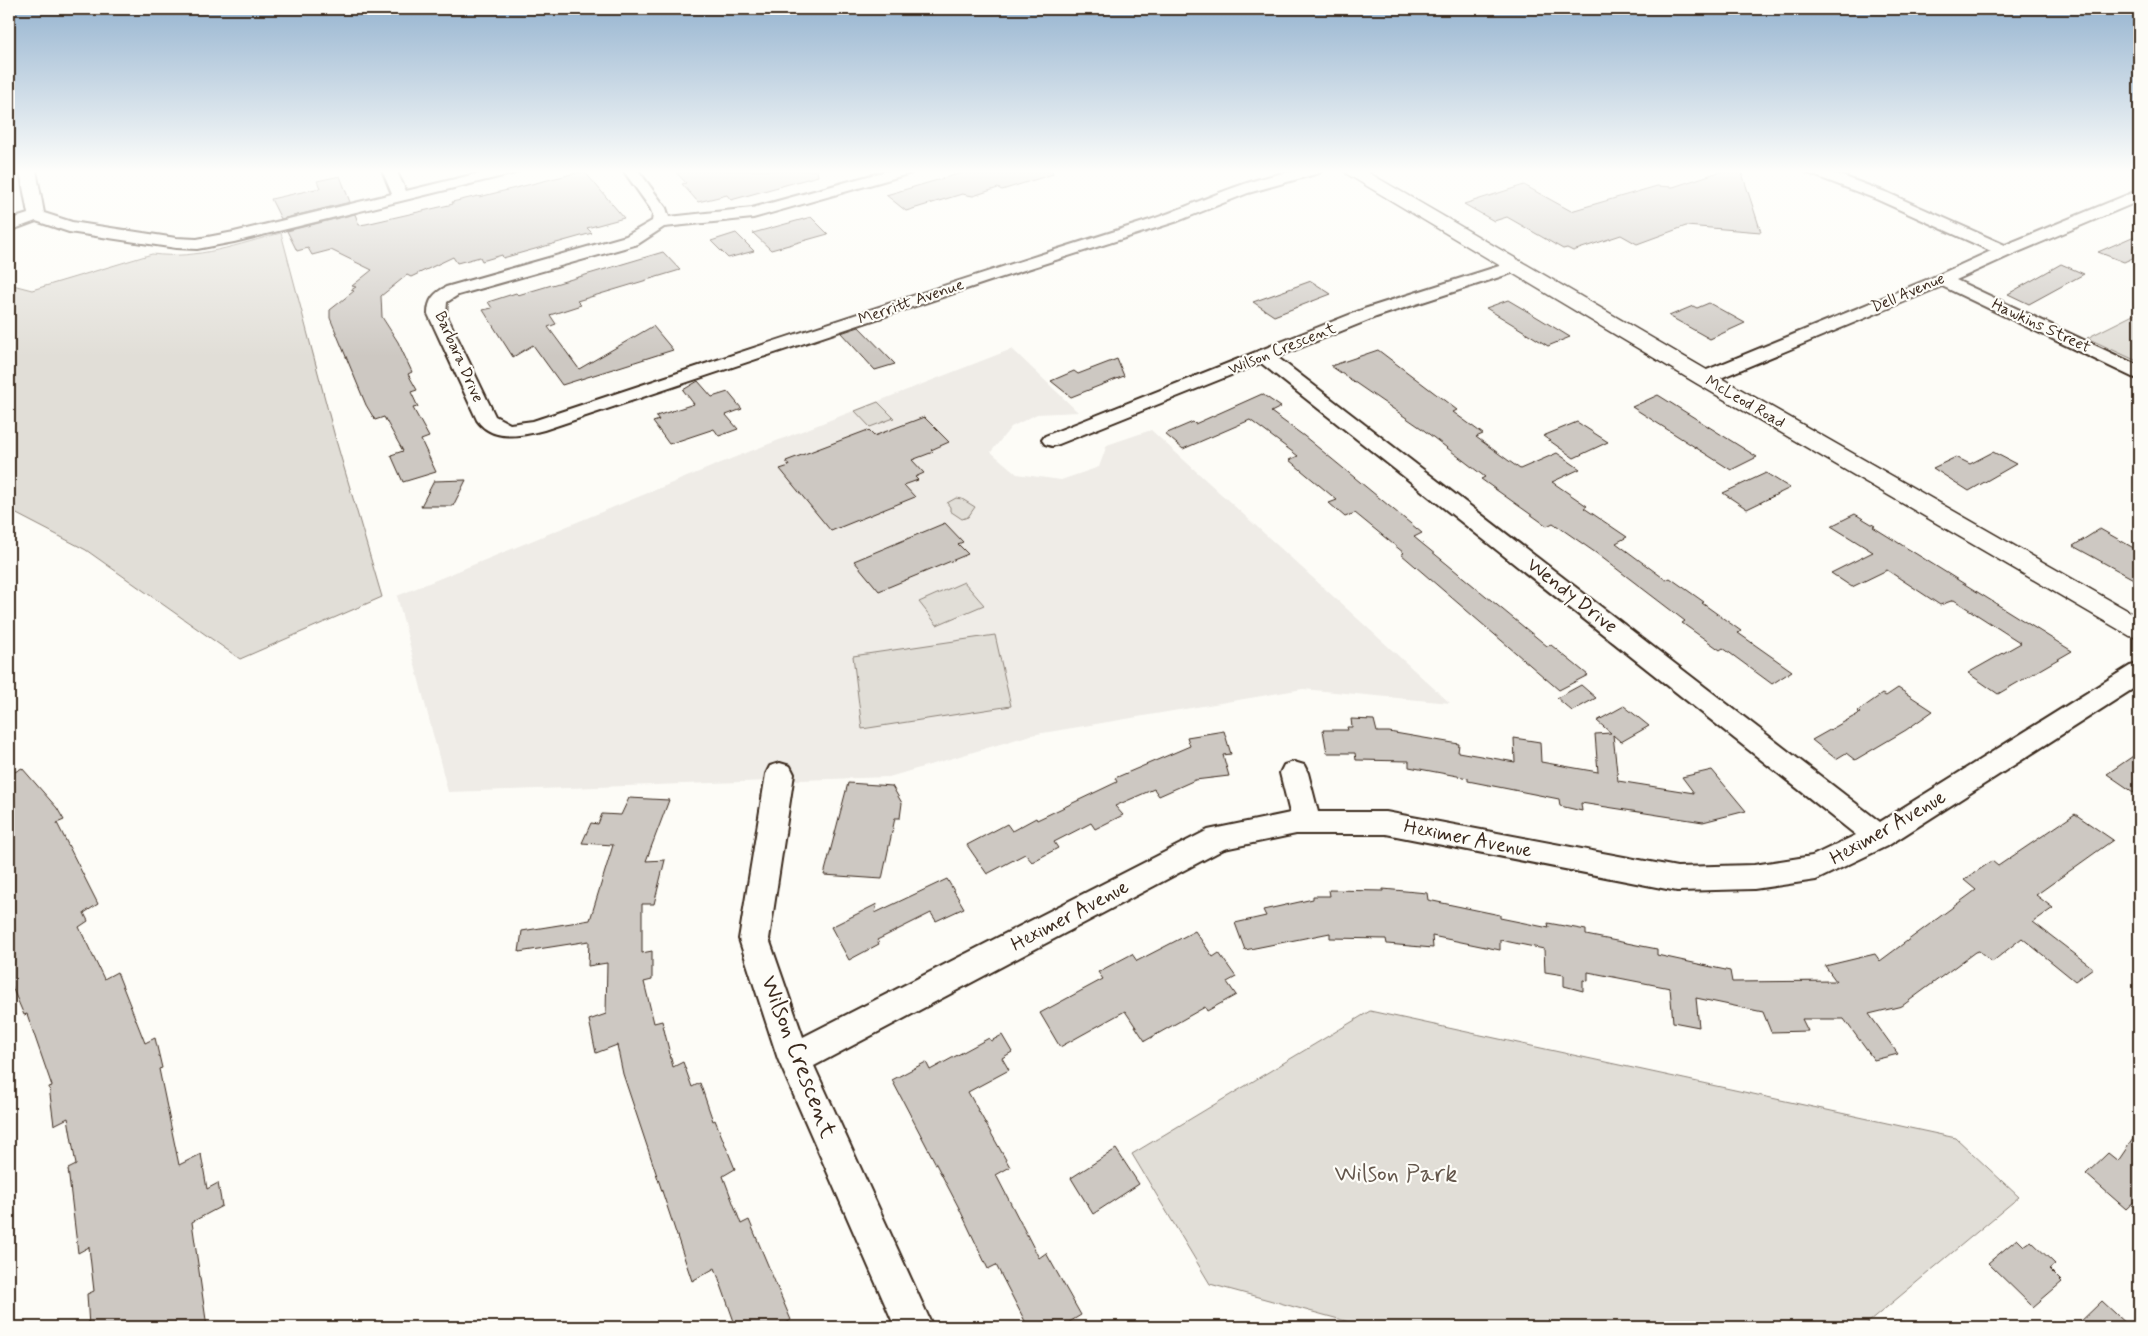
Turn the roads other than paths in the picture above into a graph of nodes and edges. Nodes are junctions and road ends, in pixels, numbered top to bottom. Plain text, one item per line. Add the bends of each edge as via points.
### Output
1 (105, 232) edge
2 (253, 232) edge
3 (645, 232) edge
4 (1130, 232) edge
5 (1458, 232) edge
6 (1963, 232) edge
7 (2049, 232) edge
8 (2004, 251) junction
9 (1515, 266) junction
10 (1942, 280) junction
11 (1264, 356) junction
12 (2139, 373) edge
13 (1704, 378) junction
14 (507, 431) joint
15 (1052, 440) dead end
16 (2139, 629) edge
17 (2139, 672) edge
18 (1294, 773) dead end
19 (780, 774) dead end
20 (1307, 823) junction
21 (1880, 836) junction
22 (794, 1059) junction
23 (914, 1327) edge

1 - 2 street via 197,244
3 - 14 street, Barbara Drive via 632,240 440,297 437,314 487,420
4 - 14 street, Merritt Avenue via 891,315 537,426
5 - 9 main road, McLeod Road
6 - 8 street
7 - 8 street, Dell Avenue
8 - 10 street, Dell Avenue
9 - 11 street, Wilson Crescent via 1370,313
9 - 13 main road, McLeod Road
10 - 12 street, Hawkins Street
10 - 13 street, Dell Avenue
11 - 15 street, Wilson Crescent
11 - 21 street, Wendy Drive
13 - 16 main road, McLeod Road
17 - 21 street, Heximer Avenue
18 - 20 street
19 - 22 street, Wilson Crescent via 754,940
20 - 21 street, Heximer Avenue via 1386,823 1677,879 1754,878 1816,868
20 - 22 street, Heximer Avenue via 1218,838
22 - 23 street, Wilson Crescent

